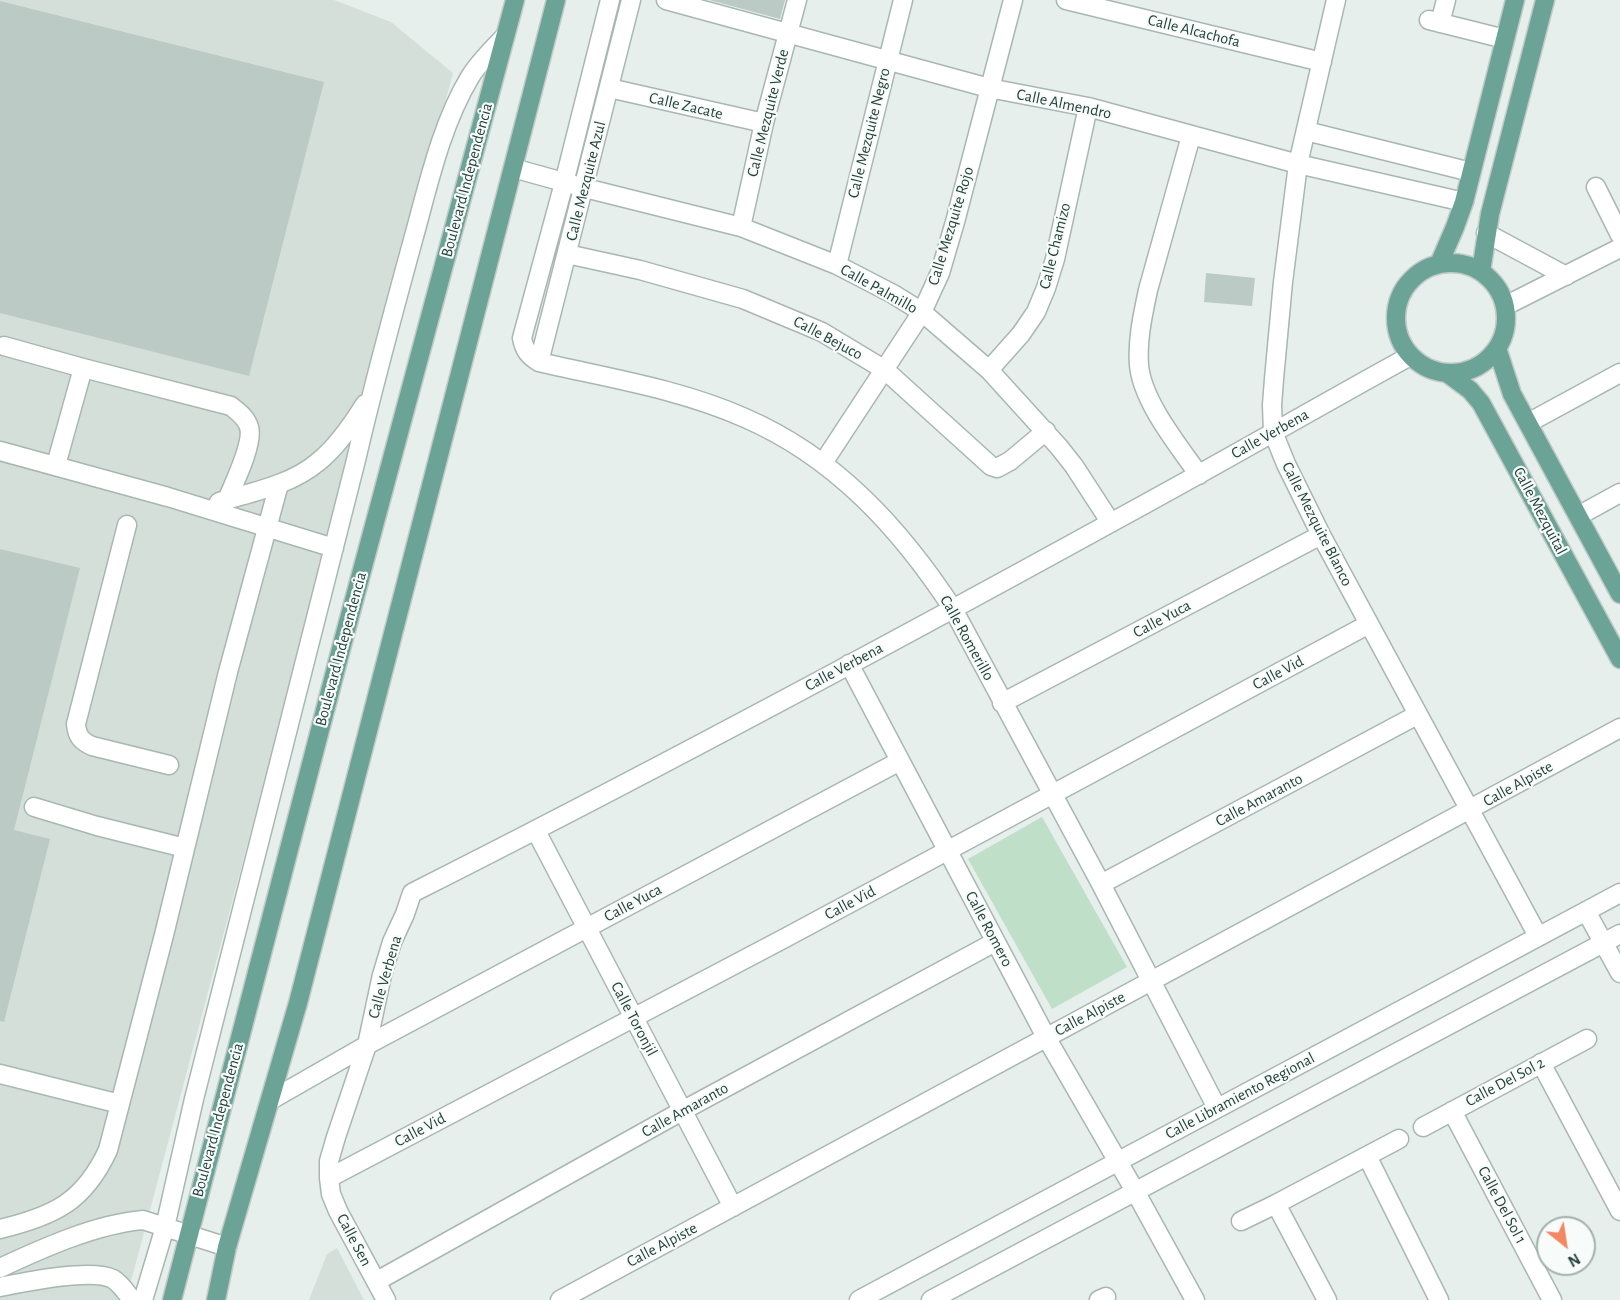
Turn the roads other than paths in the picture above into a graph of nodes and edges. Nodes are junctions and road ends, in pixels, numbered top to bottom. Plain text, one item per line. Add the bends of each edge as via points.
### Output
1 (515, 0) edge
2 (556, 0) edge
3 (610, 0) edge
4 (631, 0) edge
5 (666, 0) edge
6 (797, 0) edge
7 (903, 0) edge
8 (1013, 0) edge
9 (1066, 0) edge
10 (1336, 0) edge
11 (1446, 0) edge
12 (1515, 0) edge
13 (1545, 0) edge
14 (789, 34) junction
15 (505, 36) junction
16 (1505, 39) junction
17 (887, 60) junction
18 (1322, 62) junction
19 (609, 88) junction
20 (989, 88) junction
21 (1088, 107) junction
22 (764, 123) junction
23 (1306, 131) junction
24 (1191, 136) junction
25 (1298, 164) junction
26 (513, 168) junction
27 (1471, 172) junction
28 (564, 183) junction
29 (1596, 187) dead end
30 (585, 188) junction
31 (1464, 202) junction
32 (741, 227) junction
33 (1486, 233) junction
34 (1620, 235) edge
35 (1620, 248) edge
36 (567, 254) junction
37 (1439, 264) junction
38 (837, 266) junction
39 (1481, 271) junction
40 (1566, 276) junction
41 (1505, 306) junction
42 (922, 312) junction
43 (4, 346) dead end
44 (1497, 348) junction
45 (1410, 356) junction
46 (539, 362) junction
47 (82, 368) junction
48 (885, 370) junction
49 (989, 370) junction
50 (1447, 373) junction
51 (1620, 373) edge
52 (371, 395) junction
53 (1528, 423) junction
54 (1046, 431) junction
55 (1273, 432) junction
56 (0, 451) edge
57 (823, 463) junction
58 (56, 465) junction
59 (1199, 474) junction
60 (279, 484) junction
61 (1620, 493) edge
62 (227, 500) junction
63 (202, 507) junction
64 (1578, 516) junction
65 (1111, 523) junction
66 (127, 525) dead end
67 (267, 526) junction
68 (1321, 535) junction
69 (334, 548) junction
70 (1620, 594) edge
71 (953, 609) junction
72 (1369, 624) junction
73 (1620, 659) edge
74 (849, 664) junction
75 (1002, 703) junction
76 (1417, 715) junction
77 (1620, 728) edge
78 (900, 760) junction
79 (169, 765) dead end
80 (1053, 795) junction
81 (34, 807) dead end
82 (1469, 811) junction
83 (536, 831) junction
84 (184, 848) junction
85 (947, 851) junction
86 (1101, 885) junction
87 (1620, 893) edge
88 (1586, 911) junction
89 (586, 927) junction
90 (1538, 936) junction
91 (1612, 939) edge
92 (995, 942) junction
93 (1620, 973) edge
94 (1151, 981) junction
95 (634, 1018) junction
96 (1046, 1037) junction
97 (1587, 1039) dead end
98 (367, 1045) junction
99 (1541, 1063) junction
100 (0, 1074) edge
101 (271, 1100) junction
102 (120, 1104) junction
103 (1217, 1108) junction
104 (682, 1110) junction
105 (1452, 1111) junction
106 (1423, 1127) dead end
107 (1398, 1139) dead end
108 (1367, 1156) junction
109 (1118, 1161) junction
110 (329, 1178) junction
111 (1135, 1191) junction
112 (1276, 1204) junction
113 (733, 1207) junction
114 (1620, 1211) edge
115 (1241, 1221) dead end
116 (165, 1227) junction
117 (0, 1229) edge
118 (189, 1234) junction
119 (228, 1247) junction
120 (8, 1265) edge
121 (377, 1281) junction
122 (23, 1283) junction
123 (0, 1287) edge
124 (132, 1300) edge
125 (143, 1300) edge
126 (172, 1300) edge
127 (216, 1300) edge
128 (387, 1300) edge
129 (560, 1300) edge
130 (859, 1300) edge
131 (931, 1300) edge
132 (1195, 1300) edge
133 (1327, 1300) edge
134 (1439, 1300) edge
135 (1552, 1300) edge

1 - 15 main road, Boulevard Independencia
2 - 26 main road
3 - 28 street
4 - 19 street, Calle Mezquite Azul
5 - 14 street, Calle Almendro
6 - 14 street, Calle Mezquite Verde
7 - 17 street, Calle Mezquite Negro
8 - 20 street, Calle Mezquite Rojo
9 - 18 street, Calle Alcachofa
10 - 18 street, Calle Mezquite Blanco
11 - 16 street via 1434,22
12 - 16 main road
13 - 33 main road
14 - 17 street, Calle Almendro
14 - 22 street, Calle Mezquite Verde
15 - 52 street via 470,77 443,137
15 - 118 main road, Boulevard Independencia
16 - 27 main road
17 - 20 street, Calle Almendro
17 - 38 street, Calle Mezquite Negro
18 - 23 street, Calle Mezquite Blanco
19 - 22 street, Calle Zacate
19 - 30 street, Calle Mezquite Azul
20 - 21 street, Calle Almendro
20 - 42 street, Calle Mezquite Rojo via 940,273
21 - 24 street, Calle Almendro
21 - 49 street, Calle Chamizo via 1046,288 1021,334
22 - 32 street, Calle Mezquite Verde
23 - 25 street, Calle Mezquite Blanco
23 - 27 street
24 - 25 street, Calle Almendro
24 - 59 street via 1148,290 1139,365 1161,421
25 - 31 street, Calle Almendro
25 - 55 street, Calle Mezquite Blanco via 1283,282
26 - 28 street, Calle Palmillo
26 - 101 main road
27 - 31 main road
28 - 30 street, Calle Palmillo
28 - 46 street via 522,338 527,352
29 - 34 street
30 - 32 street, Calle Palmillo
30 - 36 street, Calle Mezquite Azul
31 - 37 main road
32 - 38 street, Calle Palmillo
33 - 39 main road
33 - 40 street
35 - 40 street
36 - 46 street, Calle Mezquite Azul
36 - 48 street, Calle Bejuco via 743,299 822,332
37 - 39 main road via 1454,262
37 - 45 main road via 1421,271 1407,284 1398,302 1395,321
38 - 42 street, Calle Palmillo
39 - 41 main road via 1492,281
40 - 41 street
41 - 44 main road via 1504,335
42 - 48 street, Calle Mezquite Rojo
42 - 49 street, Calle Palmillo
43 - 47 street
44 - 50 main road via 1484,362 1466,371
44 - 53 main road, Calle Mezquital via 1512,393
45 - 50 main road via 1433,371
45 - 55 street, Calle Verbena
46 - 57 street, Calle Romerillo via 706,403 782,435
47 - 58 street
47 - 62 street via 231,406 241,413 250,430 250,442
48 - 54 street, Calle Bejuco via 991,466 997,468 1010,461
48 - 57 street, Calle Mezquite Rojo
49 - 54 street, Calle Palmillo
50 - 73 main road, Calle Mezquital via 1481,403
51 - 53 street
52 - 60 street via 330,451 302,473
52 - 69 street
53 - 64 main road, Calle Mezquital
54 - 65 street, Calle Palmillo
55 - 59 street, Calle Verbena
55 - 68 street, Calle Mezquite Blanco
56 - 58 street
57 - 71 street, Calle Romerillo via 872,505 929,572
58 - 63 street
59 - 65 street, Calle Verbena
60 - 62 street
60 - 67 street
61 - 64 street
62 - 63 street
63 - 67 street
64 - 70 main road, Calle Mezquital
65 - 71 street, Calle Verbena
66 - 79 street via 77,732 92,746
67 - 69 street
67 - 84 street
68 - 72 street, Calle Mezquite Blanco
68 - 75 street, Calle Yuca
69 - 116 street
71 - 74 street, Calle Verbena
71 - 75 street, Calle Romerillo
72 - 76 street, Calle Mezquite Blanco
72 - 80 street, Calle Vid
74 - 78 street, Calle Romero
74 - 83 street, Calle Verbena
75 - 80 street, Calle Romerillo
76 - 82 street, Calle Mezquite Blanco
76 - 86 street, Calle Amaranto
77 - 82 street, Calle Alpiste
78 - 85 street, Calle Romero
78 - 89 street, Calle Yuca
80 - 85 street, Calle Vid
80 - 86 street, Calle Romerillo
81 - 84 street
82 - 90 street, Calle Mezquite Blanco
82 - 94 street, Calle Alpiste
83 - 89 street, Calle Toronjil
83 - 98 street, Calle Verbena via 412,893 382,975
84 - 102 street
85 - 92 street, Calle Romero
85 - 95 street, Calle Vid
86 - 94 street, Calle Romerillo
87 - 88 street, Calle Libramiento Regional
88 - 90 street, Calle Libramiento Regional
88 - 91 street
89 - 95 street, Calle Toronjil
89 - 98 street, Calle Yuca
90 - 103 street, Calle Libramiento Regional
91 - 93 street
91 - 111 street
92 - 96 street, Calle Romero
92 - 104 street, Calle Amaranto
94 - 96 street, Calle Alpiste
94 - 103 street, Calle Romerillo
95 - 104 street, Calle Toronjil
95 - 110 street, Calle Vid
96 - 109 street, Calle Romero
96 - 113 street, Calle Alpiste
97 - 99 street, Calle Del Sol 2
98 - 101 street, Calle Yuca
98 - 110 street via 329,1161
99 - 105 street, Calle Del Sol 2
99 - 114 street
100 - 102 street
101 - 119 main road
102 - 117 street via 108,1150 91,1181 77,1196 34,1220
103 - 109 street, Calle Libramiento Regional
104 - 113 street, Calle Toronjil
104 - 121 street, Calle Amaranto
105 - 106 street, Calle Del Sol 2
105 - 135 street, Calle Del Sol 1
107 - 108 street
108 - 112 street
108 - 134 street
109 - 111 street, Calle Romero
109 - 130 street, Calle Libramiento Regional
110 - 121 street, Calle Sen via 338,1211
111 - 131 street
111 - 132 street, Calle Romero
112 - 115 street
112 - 133 street
113 - 129 street, Calle Alpiste
116 - 118 street
116 - 120 street via 143,1220 104,1227
116 - 125 street
118 - 119 street
118 - 126 main road, Boulevard Independencia
119 - 127 main road
120 - 122 street
121 - 128 street, Calle Sen
122 - 123 street
122 - 124 street via 101,1275 120,1284

